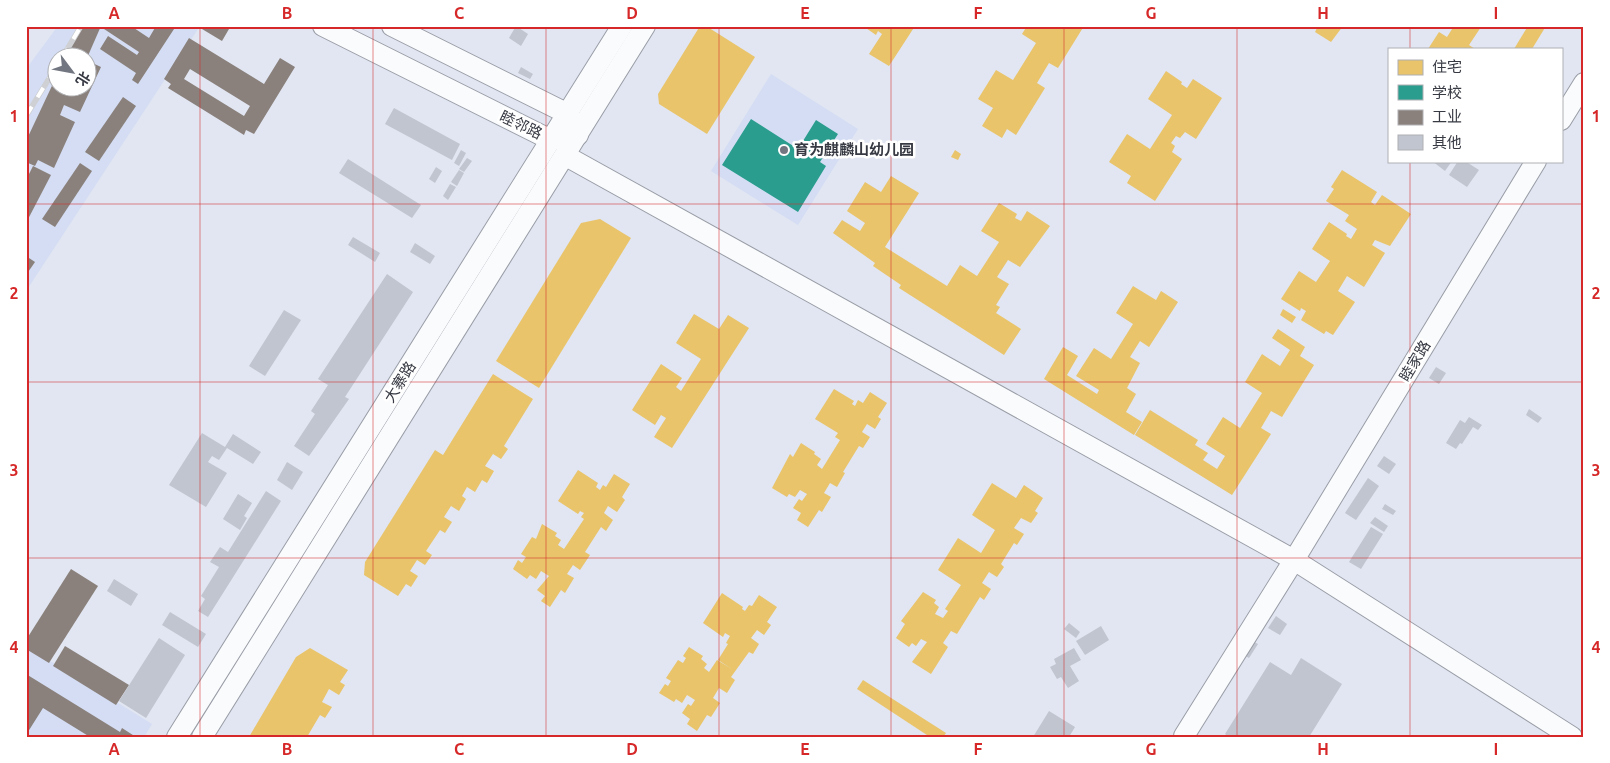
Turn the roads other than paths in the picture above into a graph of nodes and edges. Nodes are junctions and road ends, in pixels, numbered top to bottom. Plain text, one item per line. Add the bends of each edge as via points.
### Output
1 (324, 26) edge
2 (392, 26) edge
3 (622, 26) edge
4 (646, 26) edge
5 (1584, 83) edge
6 (568, 114) junction
7 (1562, 118) edge
8 (578, 136) junction
9 (551, 140) junction
10 (566, 156) junction
11 (1535, 162) edge
12 (1294, 560) junction
13 (1184, 736) edge
14 (177, 737) edge
15 (202, 737) edge
16 (1572, 737) edge

1 - 9 street, 睦邻路
2 - 6 street, 睦邻路
3 - 6 street, 大寨路
4 - 8 street, 大寨路
5 - 7 street
6 - 8 street
6 - 9 street, 大寨路
8 - 9 street, 睦邻路
8 - 10 street, 大寨路
9 - 14 street, 大寨路
10 - 12 street
10 - 15 street, 大寨路
11 - 12 street, 睦家路
12 - 13 street, 睦家路
12 - 16 street

